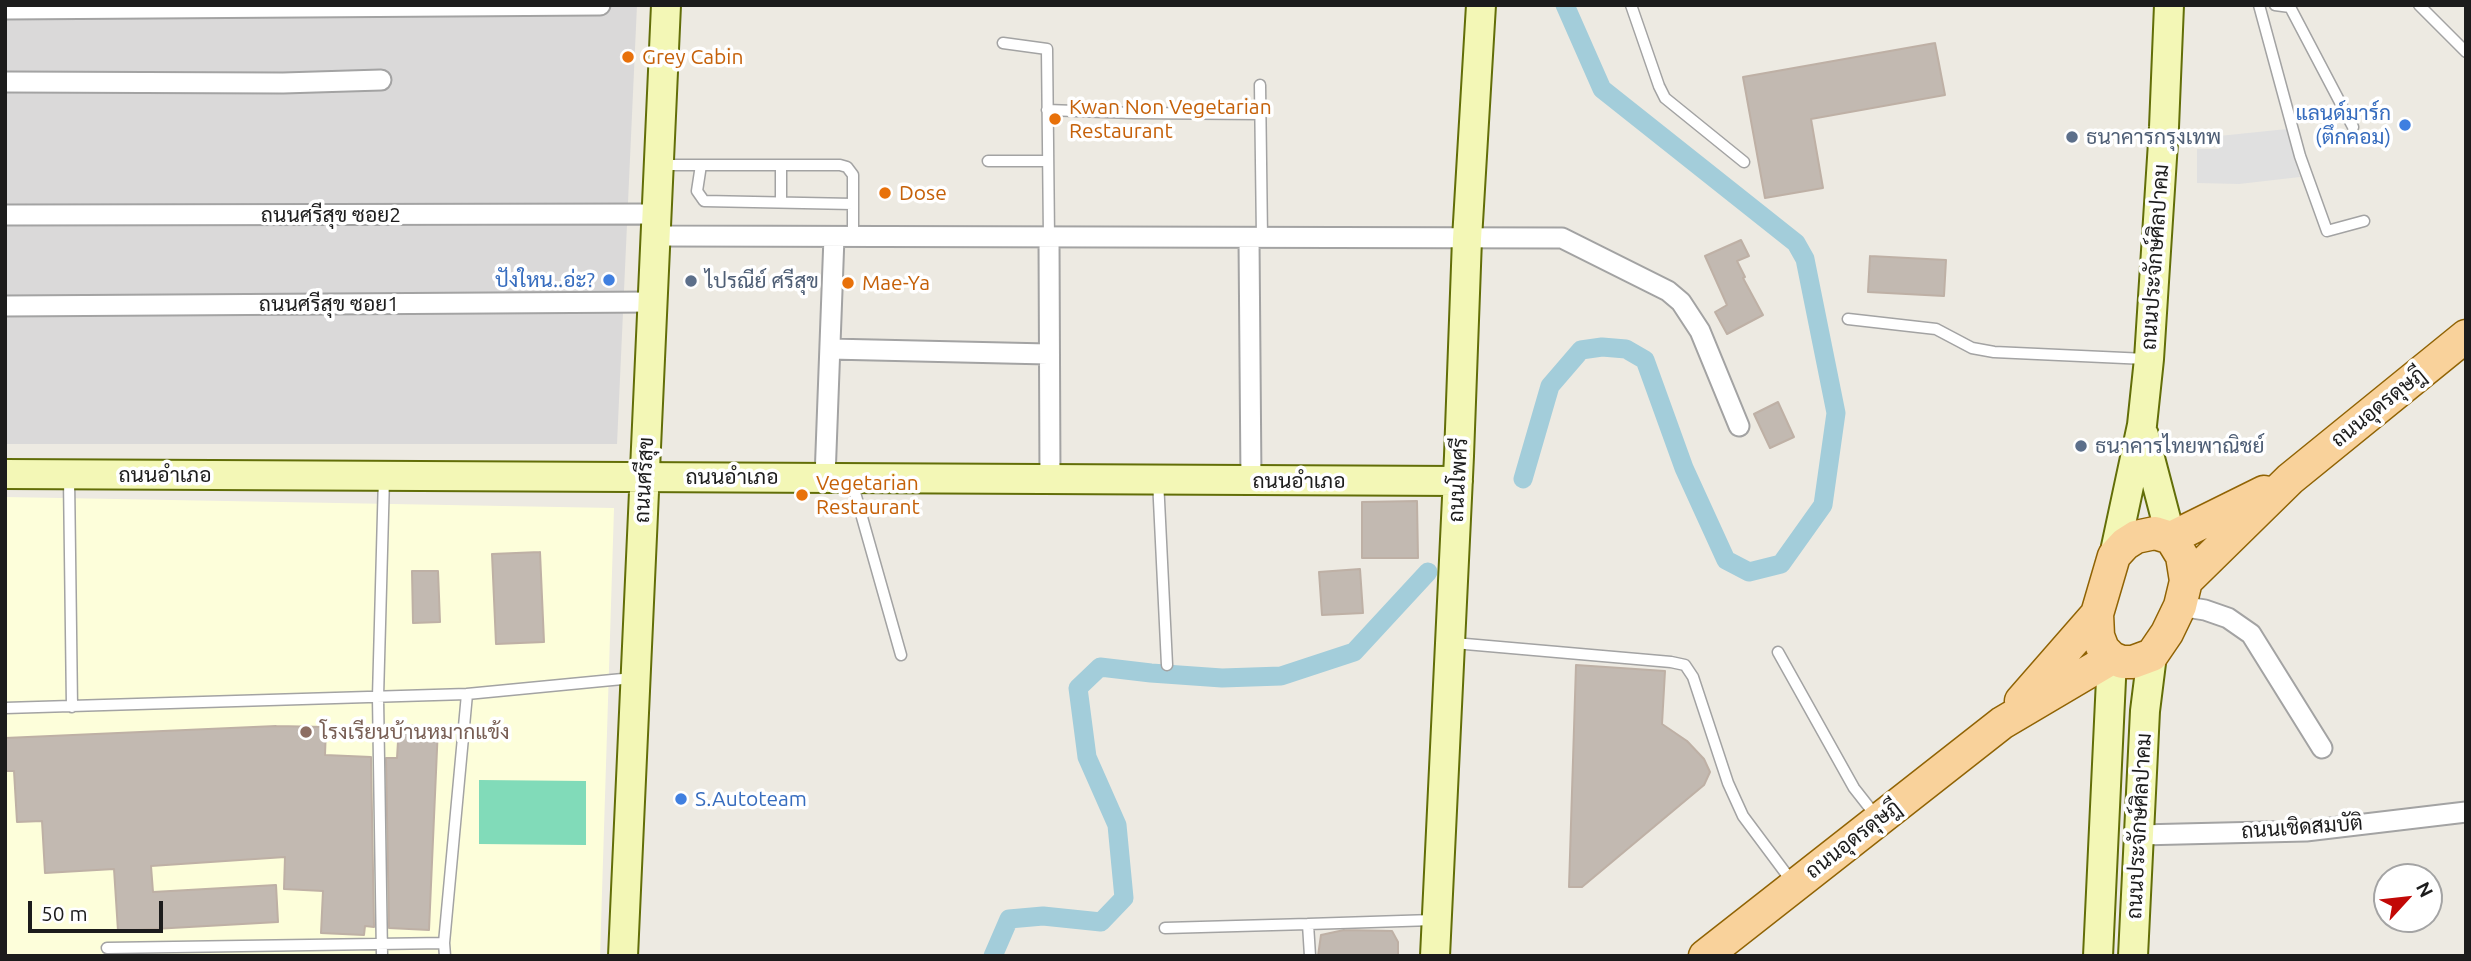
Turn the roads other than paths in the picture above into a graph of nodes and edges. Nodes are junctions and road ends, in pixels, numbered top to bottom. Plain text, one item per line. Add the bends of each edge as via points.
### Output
1 (600, 5) edge
2 (667, 5) edge
3 (1481, 5) edge
4 (1631, 5) edge
5 (2169, 5) edge
6 (2259, 5) edge
7 (2275, 5) edge
8 (2303, 5) edge
9 (2419, 5) edge
10 (96, 7) edge
11 (2290, 7) junction
12 (5, 9) edge
13 (1003, 43) dead end
14 (2466, 52) edge
15 (381, 79) dead end
16 (5, 82) edge
17 (1260, 85) dead end
18 (1047, 110) junction
19 (1261, 114) junction
20 (2353, 127) dead end
21 (988, 161) dead end
22 (1048, 161) junction
23 (1744, 162) dead end
24 (659, 165) junction
25 (701, 165) junction
26 (781, 165) junction
27 (781, 202) junction
28 (853, 204) junction
29 (5, 215) edge
30 (2364, 221) dead end
31 (656, 225) junction
32 (844, 237) junction
33 (1049, 238) junction
34 (1255, 239) junction
35 (1467, 239) junction
36 (653, 302) junction
37 (5, 306) edge
38 (1848, 319) dead end
39 (2466, 336) edge
40 (830, 349) junction
41 (1048, 354) junction
42 (2148, 359) junction
43 (2142, 425) junction
44 (1739, 426) dead end
45 (5, 474) edge
46 (69, 474) junction
47 (384, 476) junction
48 (645, 477) junction
49 (838, 478) junction
50 (1050, 479) junction
51 (2290, 479) junction
52 (1158, 480) junction
53 (1251, 480) junction
54 (1458, 481) junction
55 (2171, 538) junction
56 (2114, 556) junction
57 (2183, 594) junction
58 (2097, 614) junction
59 (1450, 643) junction
60 (1778, 652) dead end
61 (901, 655) dead end
62 (2152, 655) junction
63 (2112, 658) junction
64 (1167, 665) dead end
65 (635, 678) junction
66 (467, 694) junction
67 (377, 697) junction
68 (72, 707) junction
69 (5, 708) edge
70 (2001, 723) junction
71 (2322, 748) dead end
72 (2466, 811) edge
73 (1878, 820) junction
74 (2104, 832) junction
75 (2139, 835) junction
76 (1795, 885) junction
77 (1436, 920) junction
78 (1308, 924) junction
79 (1165, 928) dead end
80 (382, 942) junction
81 (444, 943) junction
82 (107, 948) dead end
83 (382, 956) edge
84 (445, 956) edge
85 (623, 956) edge
86 (1310, 956) edge
87 (1434, 956) edge
88 (1705, 956) edge
89 (2098, 956) edge
90 (2133, 956) edge

1 - 10 street
2 - 24 street, ถนนศรีสุข
3 - 35 street, ถนนโพศรี
4 - 23 lane via 1665,98
5 - 42 street, ถนนประจักษ์ศิลปาคม
6 - 30 lane via 2300,156 2327,231
7 - 11 lane
8 - 11 lane
9 - 14 lane
10 - 12 street
11 - 20 lane
13 - 18 lane via 1047,49
15 - 16 street
17 - 19 lane
18 - 19 lane
18 - 22 lane
19 - 34 lane
21 - 22 lane
22 - 33 lane
24 - 25 lane
24 - 31 street, ถนนศรีสุข
25 - 26 lane
25 - 27 lane via 697,191 704,201
26 - 27 lane
26 - 28 lane via 847,167 853,175
27 - 28 lane
28 - 32 lane
29 - 31 street, ถนนศรีสุข ซอย2
31 - 32 street, ถนนศรีสุข ซอย2
31 - 36 street, ถนนศรีสุข
32 - 33 street, ถนนศรีสุข ซอย2
32 - 40 street
33 - 34 street, ถนนศรีสุข ซอย2
33 - 41 street
34 - 35 street, ถนนศรีสุข ซอย2
34 - 53 street
35 - 44 street, ถนนศรีสุข ซอย2 via 1562,238 1668,290 1700,331
35 - 54 street, ถนนโพศรี
36 - 37 street, ถนนศรีสุข ซอย1
36 - 48 street, ถนนศรีสุข
38 - 42 lane via 1936,329 1972,348 1994,352
39 - 51 main road, ถนนอุดรดุษฎี
40 - 41 street
40 - 49 street
41 - 50 street
42 - 43 street, ถนนประจักษ์ศิลปาคม
43 - 55 street
43 - 56 street
45 - 46 street, ถนนอำเภอ
46 - 47 street, ถนนอำเภอ
46 - 68 lane
47 - 48 street, ถนนอำเภอ
47 - 67 lane
48 - 49 street, ถนนอำเภอ
48 - 65 street, ถนนศรีสุข
49 - 50 street, ถนนอำเภอ
49 - 61 lane
50 - 52 street, ถนนอำเภอ
51 - 55 main road, ถนนอุดรดุษฎี
51 - 57 main road, ถนนอุดรดุษฎี
52 - 53 street, ถนนอำเภอ
52 - 64 lane
53 - 54 street, ถนนอำเภอ
54 - 59 street, ถนนโพศรี
55 - 56 main road via 2155,533 2136,537
55 - 57 main road via 2182,556
56 - 58 main road
57 - 62 main road
57 - 71 street via 2251,634
58 - 63 main road via 2098,636
58 - 70 main road, ถนนอุดรดุษฎี
59 - 76 lane via 1685,665 1744,816
59 - 77 street, ถนนโพศรี
60 - 73 lane via 1854,788
62 - 63 main road via 2133,663
62 - 75 street, ถนนประจักษ์ศิลปาคม
63 - 70 main road, ถนนอุดรดุษฎี
63 - 74 street, ถนนประจักษ์ศิลปาคม
65 - 66 lane
65 - 85 street, ถนนศรีสุข
66 - 67 lane
66 - 81 lane
67 - 68 lane
67 - 80 lane
68 - 69 lane
70 - 73 main road, ถนนอุดรดุษฎี
72 - 75 street, ถนนเชิดสมบัติ via 2306,831
73 - 76 main road, ถนนอุดรดุษฎี
74 - 75 street
74 - 89 street, ถนนประจักษ์ศิลปาคม
75 - 90 street, ถนนประจักษ์ศิลปาคม
76 - 88 main road, ถนนอุดรดุษฎี
77 - 78 lane
77 - 87 street, ถนนโพศรี
78 - 79 lane
78 - 86 lane
80 - 81 lane
80 - 82 lane
80 - 83 lane
81 - 84 lane

